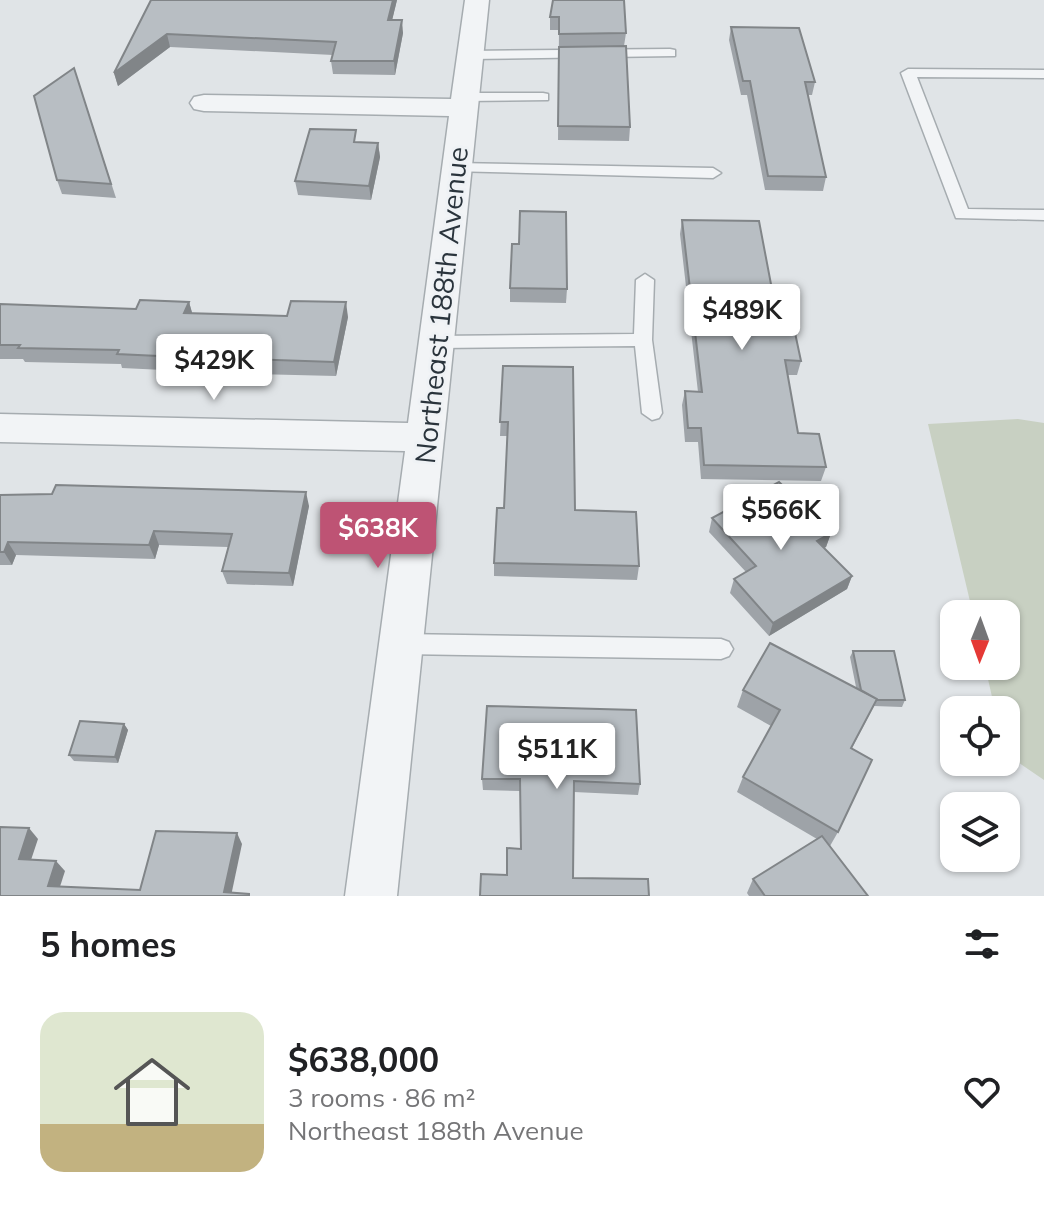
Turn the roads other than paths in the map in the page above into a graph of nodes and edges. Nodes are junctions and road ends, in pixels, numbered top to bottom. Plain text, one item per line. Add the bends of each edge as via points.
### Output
1 (477, 0) edge
2 (670, 53) dead end
3 (469, 55) junction
4 (1044, 74) edge
5 (543, 97) dead end
6 (463, 102) junction
7 (204, 103) dead end
8 (456, 168) junction
9 (713, 173) dead end
10 (1044, 215) edge
11 (645, 280) dead end
12 (643, 340) junction
13 (438, 342) junction
14 (652, 413) dead end
15 (0, 428) edge
16 (427, 437) junction
17 (402, 644) junction
18 (721, 649) dead end
19 (371, 896) edge

1 - 3 street, Northeast 188th Avenue
2 - 3 lane
3 - 6 street, Northeast 188th Avenue
4 - 10 lane via 908,73 962,214
5 - 6 lane
6 - 7 street
6 - 8 street, Northeast 188th Avenue
8 - 9 lane
8 - 13 street, Northeast 188th Avenue
11 - 12 lane
12 - 13 lane
12 - 14 lane
13 - 16 street, Northeast 188th Avenue
15 - 16 street
16 - 17 street, Northeast 188th Avenue
17 - 18 lane
17 - 19 street, Northeast 188th Avenue

